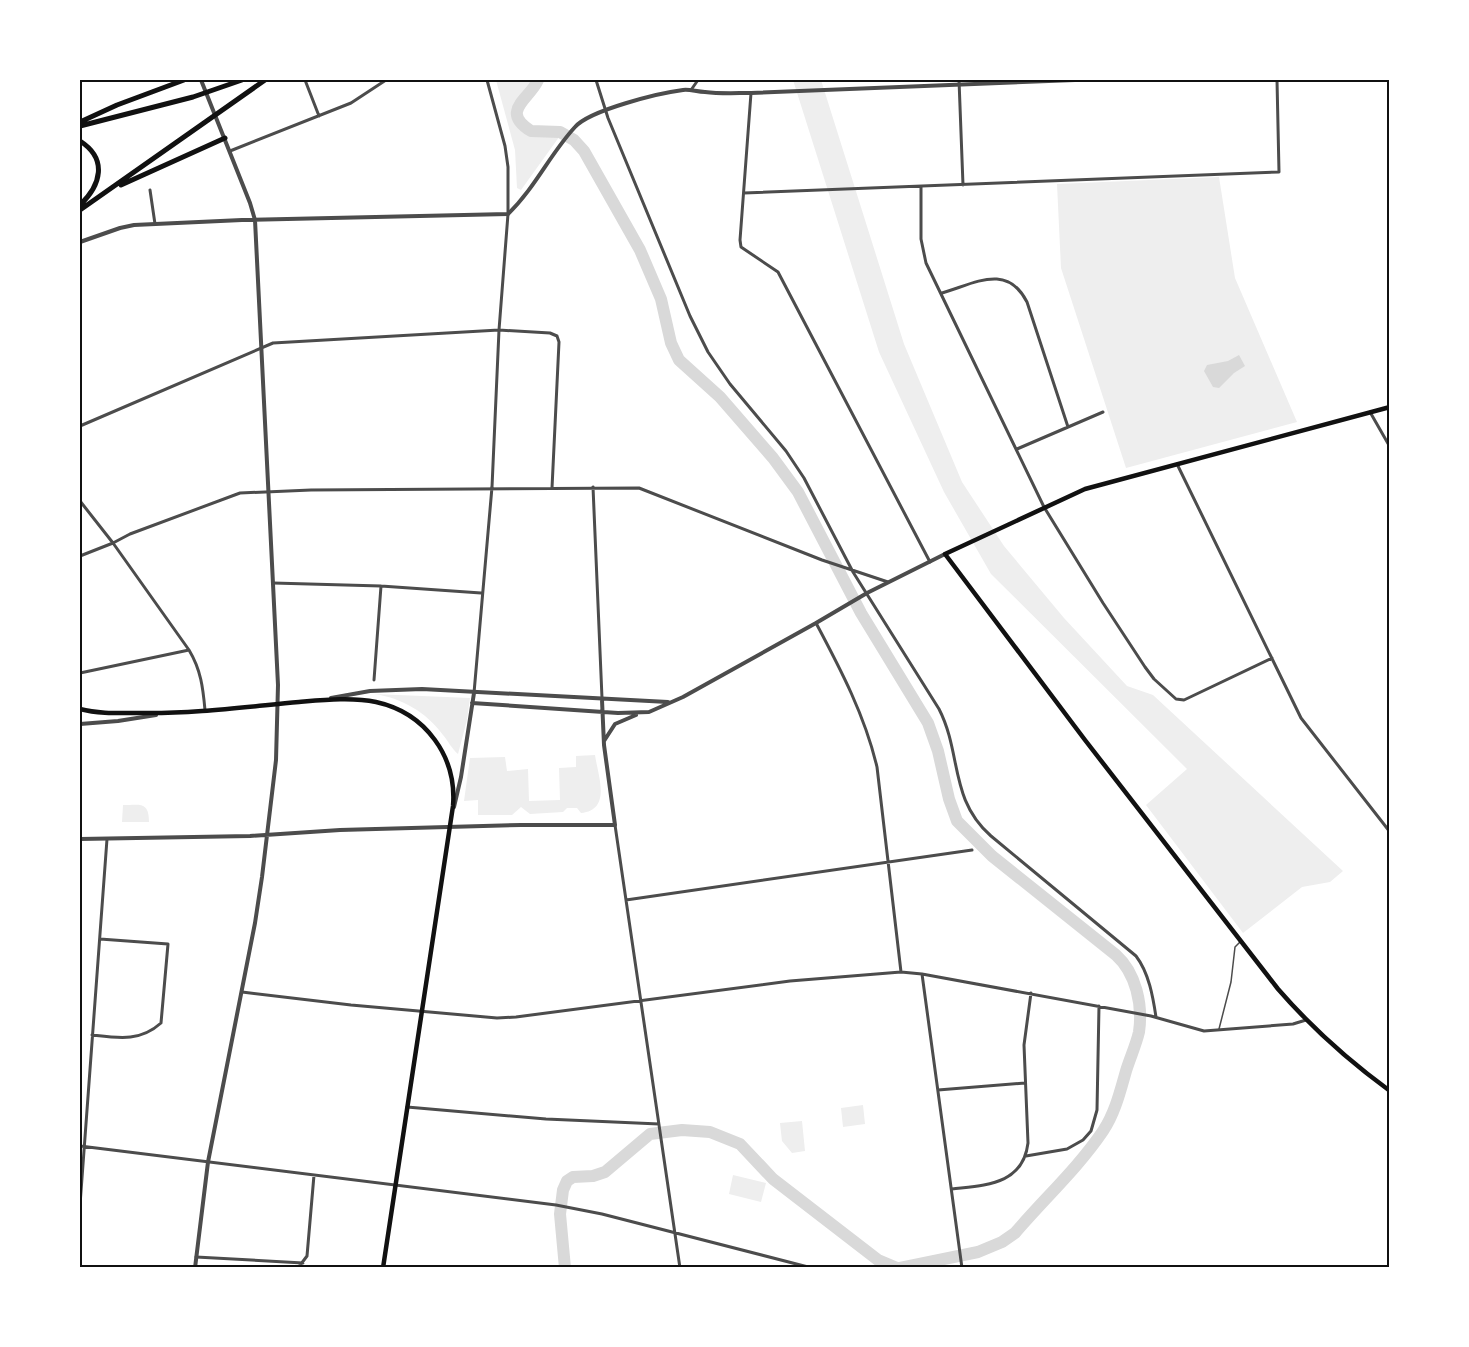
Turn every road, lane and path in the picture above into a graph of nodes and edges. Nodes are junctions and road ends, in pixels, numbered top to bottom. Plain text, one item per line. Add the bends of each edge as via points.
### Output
1 (184, 80) edge
2 (201, 80) edge
3 (242, 80) edge
4 (265, 80) edge
5 (304, 80) edge
6 (386, 80) edge
7 (487, 80) edge
8 (596, 80) edge
9 (698, 80) edge
10 (1075, 80) edge
11 (1277, 80) edge
12 (959, 81) edge
13 (691, 90) junction
14 (751, 93) junction
15 (605, 111) junction
16 (319, 116) junction
17 (80, 124) edge
18 (225, 138) junction
19 (80, 141) edge
20 (230, 151) junction
21 (963, 185) junction
22 (921, 187) junction
23 (150, 190) dead end
24 (744, 193) junction
25 (98, 197) junction
26 (80, 205) edge
27 (80, 210) edge
28 (508, 214) junction
29 (255, 220) junction
30 (155, 224) junction
31 (80, 242) edge
32 (942, 293) junction
33 (499, 330) junction
34 (262, 348) junction
35 (1389, 407) edge
36 (1102, 412) dead end
37 (1370, 412) junction
38 (80, 426) edge
39 (1068, 427) junction
40 (1389, 447) edge
41 (1017, 449) junction
42 (1178, 464) junction
43 (492, 488) junction
44 (552, 488) junction
45 (593, 488) junction
46 (269, 491) junction
47 (80, 501) edge
48 (1044, 507) junction
49 (113, 543) junction
50 (945, 554) junction
51 (80, 556) edge
52 (930, 562) junction
53 (853, 571) junction
54 (888, 582) junction
55 (273, 583) junction
56 (381, 586) junction
57 (482, 593) junction
58 (865, 594) junction
59 (816, 624) junction
60 (189, 650) junction
61 (1272, 658) junction
62 (80, 672) edge
63 (374, 680) dead end
64 (474, 693) junction
65 (602, 700) junction
66 (320, 701) junction
67 (669, 702) junction
68 (472, 703) junction
69 (278, 704) junction
70 (80, 709) edge
71 (205, 710) junction
72 (602, 712) junction
73 (646, 712) junction
74 (163, 713) junction
75 (80, 724) edge
76 (604, 741) junction
77 (452, 813) junction
78 (615, 825) junction
79 (450, 827) junction
80 (1389, 832) edge
81 (267, 834) junction
82 (107, 838) junction
83 (80, 839) edge
84 (972, 850) dead end
85 (888, 862) junction
86 (626, 900) junction
87 (99, 938) junction
88 (1241, 941) junction
89 (901, 972) junction
90 (922, 974) junction
91 (242, 992) junction
92 (1031, 993) junction
93 (640, 999) junction
94 (1099, 1006) junction
95 (422, 1012) junction
96 (1156, 1017) junction
97 (1307, 1019) junction
98 (1219, 1030) junction
99 (92, 1035) junction
100 (1025, 1083) junction
101 (938, 1090) junction
102 (1389, 1091) edge
103 (407, 1107) junction
104 (659, 1126) junction
105 (82, 1147) edge
106 (1026, 1156) junction
107 (208, 1162) junction
108 (314, 1174) junction
109 (395, 1185) junction
110 (952, 1189) junction
111 (80, 1205) edge
112 (675, 1234) junction
113 (196, 1257) junction
114 (303, 1263) junction
115 (195, 1268) edge
116 (298, 1268) edge
117 (383, 1268) edge
118 (680, 1268) edge
119 (812, 1268) edge
120 (962, 1268) edge

1 - 17 highway via 117,105
2 - 18 street
3 - 17 highway via 184,99
4 - 25 highway
5 - 16 street
6 - 16 street via 357,100
7 - 28 street via 506,146
8 - 15 street
9 - 13 street
10 - 12 street
11 - 21 street via 1279,172
12 - 14 street
12 - 21 street
13 - 14 street
13 - 15 street
14 - 24 street
15 - 28 street via 574,128
15 - 53 street via 708,352 804,478
16 - 20 street
18 - 20 street
18 - 25 highway
19 - 26 highway via 94,156 98,176 93,190
20 - 29 street
21 - 22 street
22 - 24 street
22 - 32 street via 923,253
23 - 30 street
24 - 52 street via 741,247 778,272
25 - 27 highway
28 - 29 street
28 - 33 street
29 - 30 street
29 - 34 street
30 - 31 street via 120,228
32 - 39 street via 997,278 1011,281 1021,290
32 - 41 street
33 - 34 street via 273,343
33 - 43 street
33 - 44 street via 557,336
34 - 38 street
34 - 46 street
35 - 37 main road
36 - 39 street
37 - 40 street
37 - 42 main road
39 - 41 street
41 - 48 street
42 - 48 main road via 1085,489
42 - 61 street
43 - 44 street
43 - 46 street
43 - 57 street
44 - 45 street
45 - 53 street via 652,491
45 - 65 street
46 - 49 street via 227,497
46 - 55 street
47 - 49 street
48 - 50 main road
48 - 61 street via 1145,667 1176,699 1184,700
49 - 51 street
49 - 60 street
50 - 52 street
50 - 88 main road
52 - 54 street
53 - 54 street
53 - 58 street
54 - 58 street
55 - 56 street
55 - 69 street
56 - 57 street
56 - 63 street
57 - 64 street
58 - 59 street
58 - 96 street via 943,717 961,789 975,821 1136,956 1149,984
59 - 67 street
59 - 85 street via 843,673 873,749
60 - 62 street
60 - 71 street via 198,664
61 - 80 street via 1301,718
64 - 65 street
64 - 66 street via 382,690
64 - 68 street
65 - 67 street
65 - 72 street
66 - 69 main road
66 - 77 main road via 363,700 382,704 422,725 450,768 454,787
67 - 73 street
68 - 72 street
68 - 77 street
69 - 71 main road
69 - 81 street
70 - 74 main road via 98,713
71 - 74 main road
72 - 73 street
72 - 76 street
73 - 76 street via 617,723
74 - 75 street
76 - 78 street
77 - 79 main road
78 - 79 street
78 - 86 street
79 - 81 street
79 - 95 main road
81 - 82 street
81 - 91 street
82 - 83 street
82 - 87 street
84 - 85 street
85 - 86 street
85 - 89 street
86 - 93 street
87 - 99 street
87 - 99 street via 168,944 161,1023 131,1038
88 - 97 main road
88 - 98 lane via 1235,947
89 - 90 street
89 - 93 street
90 - 92 street
90 - 101 street
91 - 95 street
91 - 107 street
92 - 94 street
92 - 100 street via 1024,1045
93 - 95 street via 516,1017
93 - 104 street
94 - 96 street
94 - 106 street via 1097,1110 1091,1131 1067,1149
95 - 103 main road
96 - 98 street via 1198,1030
97 - 98 street via 1293,1024
97 - 102 main road via 1353,1064
99 - 105 street
100 - 101 street
100 - 106 street
101 - 110 street
103 - 104 street
103 - 109 main road
104 - 112 street
105 - 107 street
105 - 111 street
106 - 110 street via 1020,1167 993,1184
107 - 108 street
107 - 113 street
108 - 109 street
108 - 114 street via 307,1256
109 - 112 street via 556,1204
109 - 117 main road
110 - 120 street
112 - 118 street
112 - 119 street
113 - 114 street
113 - 115 street
114 - 116 street

